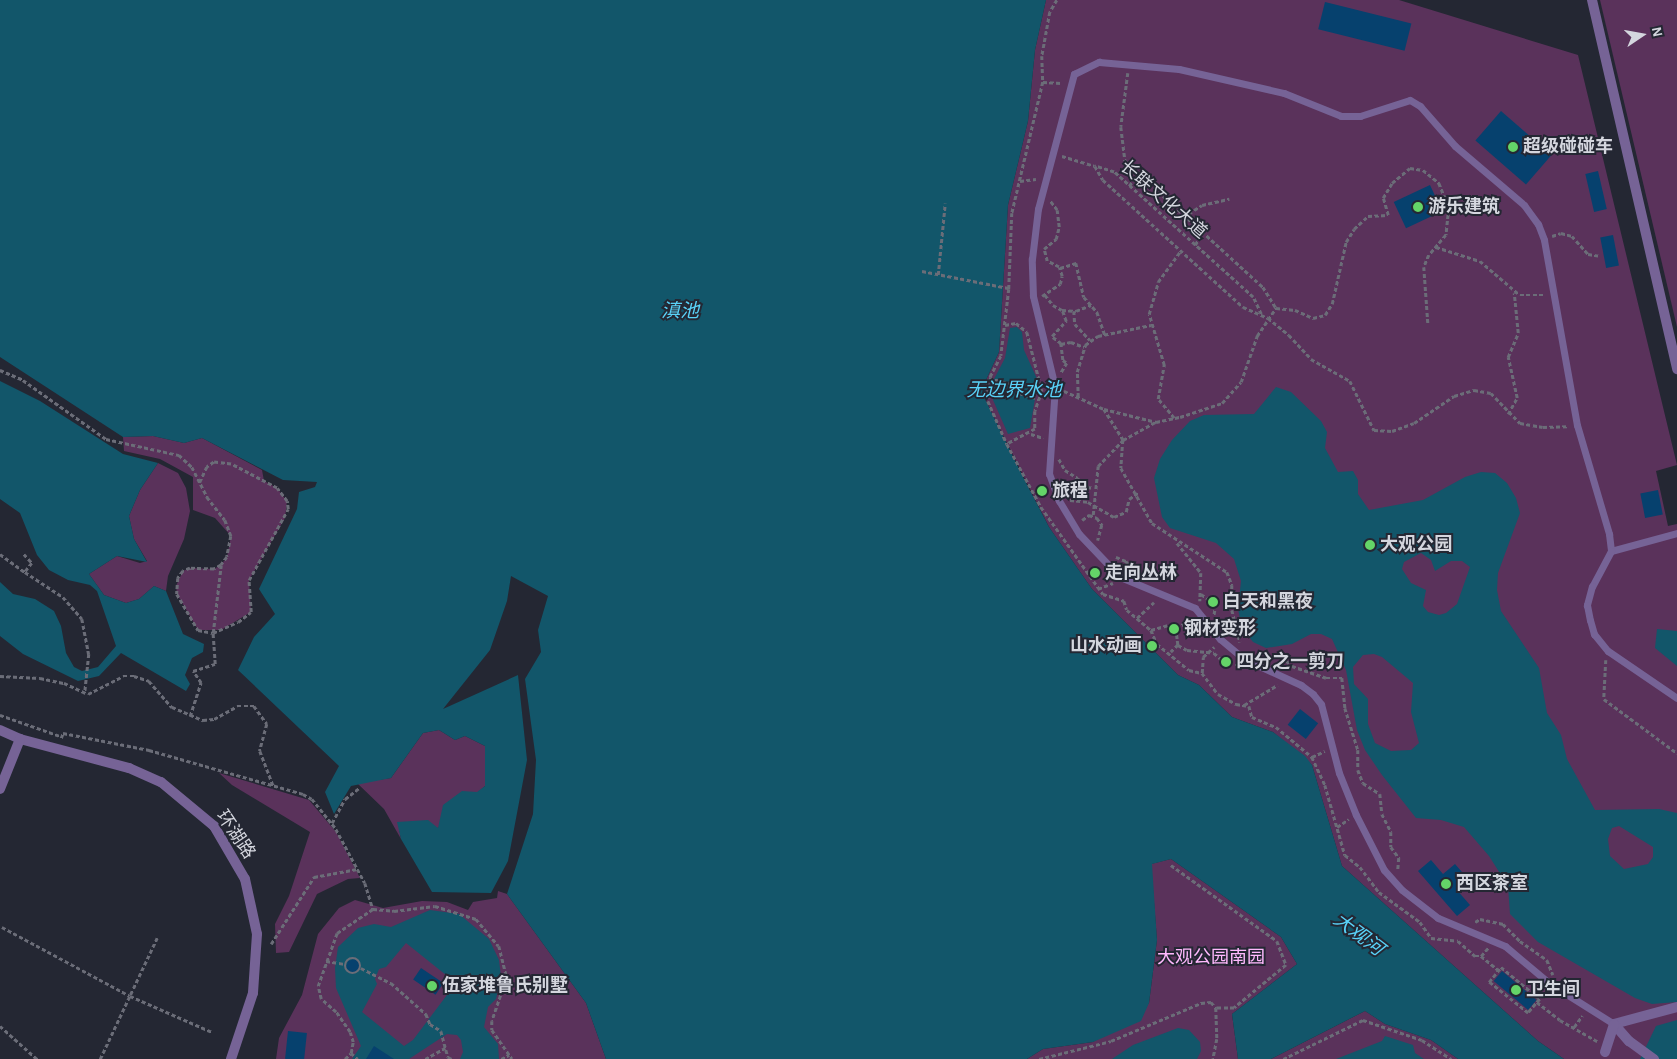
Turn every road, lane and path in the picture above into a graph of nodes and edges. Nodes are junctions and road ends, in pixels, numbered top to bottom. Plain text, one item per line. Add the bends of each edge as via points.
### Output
1 (1057, 0) edge
2 (1592, 0) edge
3 (1129, 67) junction
4 (1043, 82) junction
5 (1072, 83) junction
6 (1052, 152) junction
7 (1095, 166) junction
8 (1138, 174) junction
9 (1046, 177) junction
10 (1020, 181) junction
11 (1129, 186) junction
12 (1042, 193) junction
13 (1229, 199) dead end
14 (945, 203) dead end
15 (1183, 217) junction
16 (1202, 234) junction
17 (1544, 240) junction
18 (1195, 245) junction
19 (1436, 247) junction
20 (1044, 249) junction
21 (1182, 250) junction
22 (1032, 254) junction
23 (1600, 256) dead end
24 (1060, 268) junction
25 (922, 271) dead end
26 (938, 275) junction
27 (1009, 288) junction
28 (1514, 292) junction
29 (1553, 294) junction
30 (1046, 295) junction
31 (1033, 296) junction
32 (1091, 305) junction
33 (1276, 308) junction
34 (1062, 310) junction
35 (1074, 311) junction
36 (1261, 314) junction
37 (1268, 318) junction
38 (1428, 323) dead end
39 (1005, 325) junction
40 (1151, 325) junction
41 (1105, 335) junction
42 (1052, 336) junction
43 (1041, 338) junction
44 (1090, 340) junction
45 (1061, 344) junction
46 (1084, 347) junction
47 (1677, 369) edge
48 (0, 370) edge
49 (1053, 375) junction
50 (989, 378) junction
51 (1054, 388) junction
52 (1078, 397) junction
53 (1040, 399) junction
54 (1104, 409) junction
55 (1508, 414) junction
56 (1174, 418) junction
57 (1156, 422) junction
58 (1577, 425) junction
59 (1031, 434) junction
60 (1049, 438) junction
61 (1123, 440) junction
62 (1007, 444) junction
63 (1049, 454) junction
64 (200, 482) junction
65 (1081, 486) junction
66 (1094, 488) junction
67 (1138, 493) junction
68 (1060, 501) junction
69 (1079, 501) junction
70 (1096, 506) junction
71 (1093, 515) junction
72 (1076, 528) junction
73 (1677, 533) edge
74 (1099, 542) dead end
75 (1177, 542) junction
76 (1611, 551) junction
77 (0, 554) edge
78 (24, 554) dead end
79 (1109, 554) dead end
80 (221, 565) junction
81 (25, 572) junction
82 (1120, 578) junction
83 (1132, 583) junction
84 (1098, 589) junction
85 (1201, 594) junction
86 (1159, 595) junction
87 (1196, 611) junction
88 (1137, 618) junction
89 (1207, 622) junction
90 (1176, 628) junction
91 (1152, 630) junction
92 (213, 632) junction
93 (1220, 639) junction
94 (1178, 645) junction
95 (1608, 651) junction
96 (1208, 652) junction
97 (1171, 653) junction
98 (1235, 653) junction
99 (1244, 659) junction
100 (1252, 663) junction
101 (1202, 673) junction
102 (0, 676) edge
103 (1281, 676) junction
104 (85, 693) junction
105 (1677, 698) edge
106 (1244, 704) junction
107 (0, 715) edge
108 (190, 716) junction
109 (0, 730) edge
110 (20, 739) junction
111 (1677, 752) edge
112 (274, 787) junction
113 (359, 788) dead end
114 (0, 789) edge
115 (332, 823) junction
116 (1171, 865) dead end
117 (358, 869) junction
118 (1393, 881) junction
119 (374, 909) junction
120 (2, 927) dead end
121 (157, 938) dead end
122 (1491, 942) junction
123 (271, 944) dead end
124 (1481, 956) junction
125 (326, 960) junction
126 (346, 964) junction
127 (361, 968) junction
128 (1498, 970) junction
129 (130, 996) junction
130 (1537, 1002) junction
131 (1677, 1007) edge
132 (1216, 1008) junction
133 (1614, 1024) junction
134 (0, 1026) edge
135 (212, 1032) dead end
136 (445, 1048) junction
137 (1606, 1050) joint
138 (351, 1053) junction
139 (509, 1055) junction
140 (450, 1058) edge
141 (37, 1059) edge
142 (100, 1059) edge
143 (231, 1059) edge
144 (345, 1059) edge
145 (358, 1059) edge
146 (425, 1059) edge
147 (501, 1059) edge
148 (512, 1059) edge
149 (1039, 1059) edge
150 (1213, 1059) edge
151 (1283, 1059) edge
152 (1451, 1059) edge
153 (1654, 1059) edge

1 - 4 path via 1050,12 1042,56
2 - 47 street
3 - 5 lane via 1100,62 1089,64 1074,74
3 - 8 path via 1121,127 1122,153
3 - 17 lane via 1179,69 1225,78 1284,93 1341,116 1360,116 1410,100 1420,106 1455,146 1524,205 1538,224
4 - 5 path
4 - 10 path
5 - 6 lane
6 - 7 path
6 - 9 lane
7 - 11 path, 长联文化大道 via 1114,172
7 - 21 path, 长联文化大道 via 1103,180
8 - 11 path
8 - 15 path
9 - 10 path
9 - 12 lane
10 - 27 path via 1012,213
11 - 18 path, 长联文化大道
12 - 20 path via 1053,204 1059,219 1056,239
12 - 22 lane
13 - 15 path via 1202,205
14 - 26 path
15 - 16 path
16 - 18 path
16 - 33 path via 1263,287
17 - 23 path via 1561,233 1572,236 1588,254
17 - 29 lane
18 - 36 path, 长联文化大道 via 1253,298
19 - 28 path via 1480,261
19 - 33 path via 1446,235 1449,208 1439,183 1423,170 1410,168 1392,183 1383,198 1388,215 1368,216 1346,242 1332,304 1325,315 1313,318 1295,310
19 - 38 path via 1424,267
20 - 22 path
20 - 24 path via 1047,261
21 - 36 path, 长联文化大道 via 1244,307
21 - 40 path via 1158,282 1149,314
22 - 31 lane
24 - 30 path via 1060,284
24 - 32 path via 1076,264 1080,286
25 - 26 path
26 - 27 path
27 - 39 path
28 - 29 path via 1520,296
28 - 55 path via 1518,333 1508,357 1517,398
29 - 58 lane
30 - 31 path
30 - 34 path
31 - 43 lane
32 - 35 path
32 - 41 path via 1102,322
33 - 37 path
34 - 35 path
34 - 42 path via 1066,321
35 - 44 path via 1075,324
36 - 37 path
37 - 55 path via 1290,335 1311,359 1350,381 1374,430 1392,431 1414,423 1454,396 1474,390 1490,393
37 - 56 path via 1257,336 1241,382 1222,403
39 - 50 path via 1001,356
39 - 53 path via 1016,323 1027,332 1040,378
40 - 41 path
40 - 56 path via 1164,365 1158,399
41 - 44 path
42 - 43 path
42 - 45 path
43 - 49 lane
44 - 46 path
45 - 46 path via 1071,342
45 - 49 path via 1066,368
46 - 52 path via 1077,372
48 - 64 path via 23,380 106,439 179,455 192,467
49 - 51 lane
50 - 53 path via 1019,386 1019,392
50 - 62 path via 988,401
51 - 52 path
51 - 60 lane
52 - 54 path
53 - 59 path via 1035,411 1035,429
54 - 57 path
54 - 61 path
55 - 58 path via 1520,422 1543,427
56 - 57 path
57 - 61 path
58 - 76 lane
59 - 60 path
59 - 62 path
60 - 63 lane
61 - 66 path via 1098,466
61 - 67 path via 1121,468
62 - 84 path via 1040,507
63 - 65 path via 1061,461 1065,470 1078,478
63 - 68 lane via 1049,474
64 - 80 path via 231,536 227,557
64 - 92 path via 214,462 231,464 277,488 288,509 249,580 251,612 238,622
65 - 66 path
65 - 69 path
66 - 70 path
67 - 70 path via 1129,499 1121,516 1114,518
67 - 75 path via 1152,523
68 - 69 path
68 - 72 lane
69 - 70 path
70 - 71 path
71 - 72 path via 1084,518
71 - 74 path via 1102,524
72 - 82 lane
73 - 76 lane
75 - 85 path via 1201,574
75 - 98 path via 1216,562 1227,572 1240,641
76 - 95 lane via 1592,586 1587,605 1594,634
77 - 81 path
78 - 81 path via 32,563
79 - 83 path via 1126,561 1133,568
80 - 92 path
80 - 92 path via 214,569 190,568 183,572 176,586 191,622 198,630
81 - 104 path via 63,597 82,619 89,654
82 - 83 lane
82 - 84 path
83 - 86 lane
84 - 88 path via 1102,594 1124,601
85 - 87 path
85 - 89 path via 1216,604 1216,610
86 - 87 lane
86 - 88 path
87 - 89 lane
87 - 90 path
88 - 91 path
89 - 93 lane
90 - 91 path via 1169,625
90 - 94 path
91 - 97 path via 1157,644
92 - 108 path via 215,664 193,672 201,683
93 - 96 path
93 - 98 lane
94 - 96 path via 1187,650
94 - 97 path
95 - 105 lane
95 - 111 path via 1604,698
96 - 99 path via 1220,657 1228,666 1239,665
96 - 101 path via 1203,657
97 - 101 path via 1189,670
98 - 99 lane
99 - 100 lane
100 - 103 lane
100 - 118 path via 1278,655 1292,666 1326,678 1342,678 1345,708 1358,750 1358,770 1363,783 1380,794 1382,814 1392,832 1391,846 1399,858 1400,865
101 - 106 path via 1218,694 1236,704
102 - 104 path via 64,683
103 - 106 path via 1276,687
103 - 118 lane via 1301,685 1321,704 1339,773 1371,845
104 - 108 path via 103,689 123,676 140,677 149,681 172,707
106 - 124 path via 1249,706 1252,717 1276,727 1312,757 1325,785 1345,855 1360,867 1379,892 1420,922 1431,938 1458,941 1475,956
107 - 112 path via 62,735 149,750
108 - 112 path via 214,719 237,706 248,704 258,709 267,724 260,750
109 - 110 street, 环湖路
110 - 114 street
110 - 143 street, 环湖路 via 129,768 161,782 214,826 231,851 244,879 258,934 253,993
112 - 115 path via 312,799
113 - 115 path via 345,799
115 - 117 path
116 - 132 path via 1277,941 1286,965 1234,1008
117 - 119 path
117 - 123 path via 314,877
118 - 122 lane via 1438,918
119 - 125 path via 337,933
119 - 139 path via 448,908 476,919 488,930 506,964 503,993 492,1021 492,1030
120 - 129 path
121 - 129 path
122 - 124 path
122 - 133 lane via 1505,946 1550,983
124 - 128 path
125 - 126 path
125 - 138 path via 318,986 320,999 336,1012 350,1032 353,1042
126 - 127 path via 347,960 356,958 362,964
126 - 127 path via 345,968 351,975 360,972
127 - 136 path via 377,974 426,1014 427,1021 441,1031
128 - 130 path via 1501,967 1540,999
128 - 130 path via 1489,982 1528,1013
129 - 135 path
129 - 142 path
130 - 137 path
131 - 133 street
132 - 149 path via 1211,1002 1201,1003 1111,1041
132 - 150 path via 1217,1039
133 - 137 street
133 - 153 street
134 - 141 path
136 - 140 path
136 - 146 path
138 - 144 path
138 - 145 path
139 - 147 path
139 - 148 path
151 - 152 path via 1356,1021 1372,1022 1422,1040

